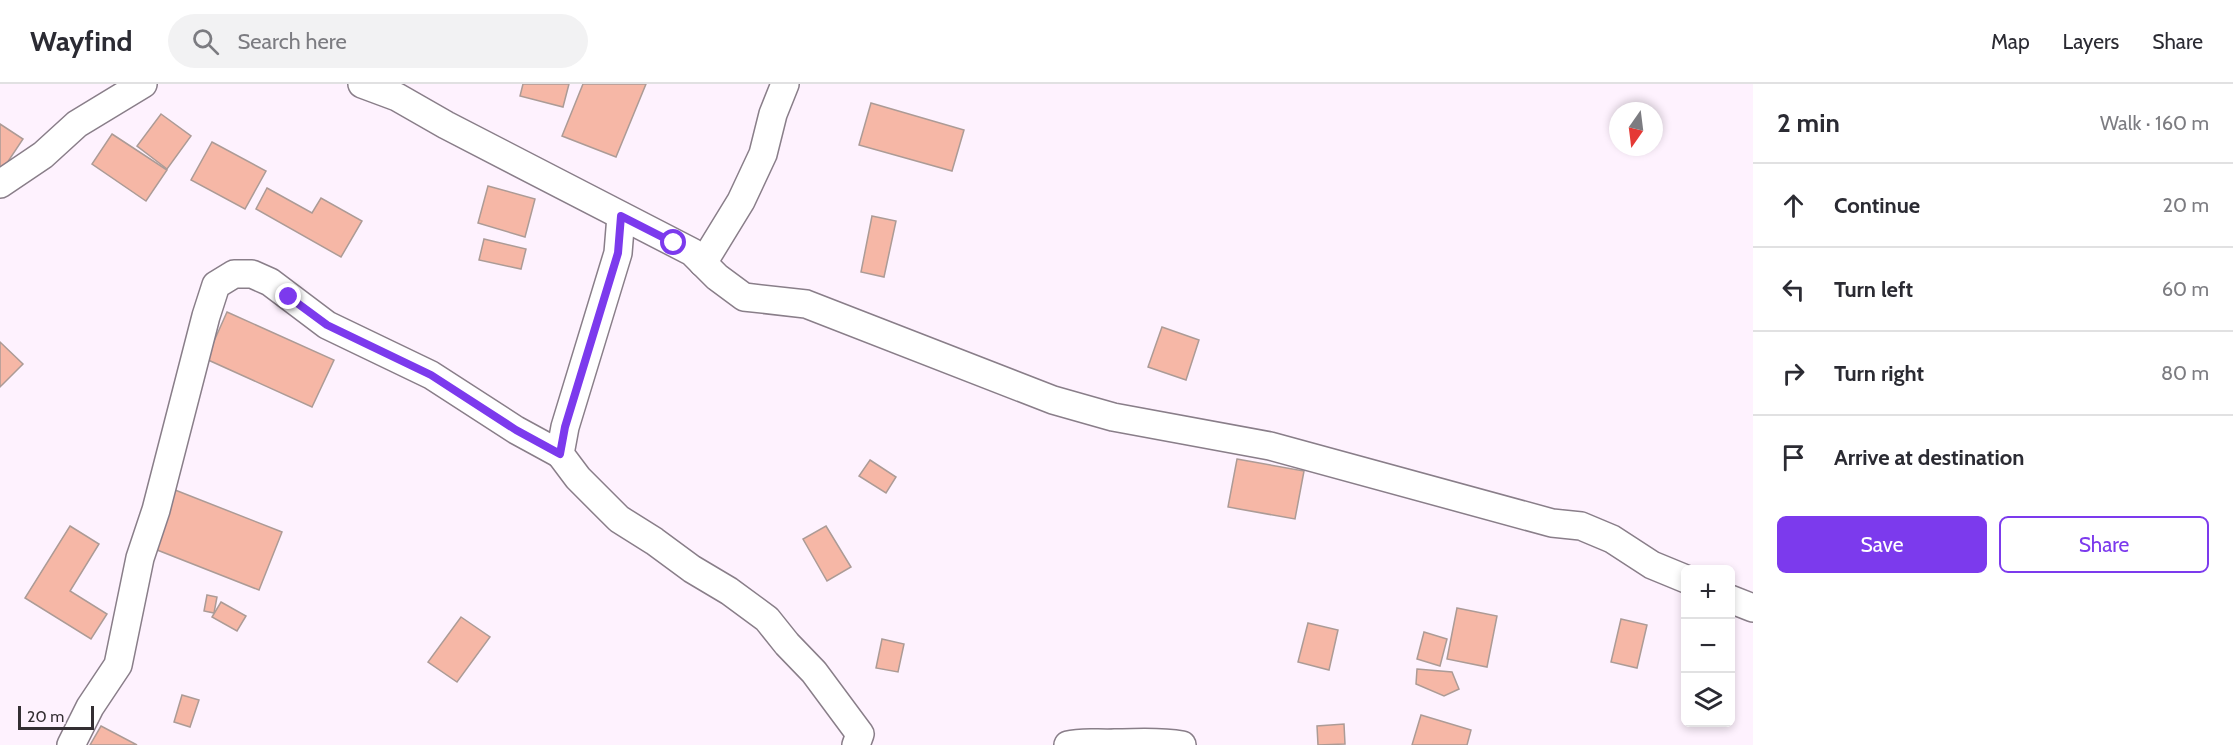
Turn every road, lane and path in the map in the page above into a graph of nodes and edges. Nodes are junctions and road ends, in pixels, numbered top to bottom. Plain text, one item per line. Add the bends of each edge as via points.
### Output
1 (143, 84) edge
2 (362, 84) edge
3 (785, 84) edge
4 (0, 184) edge
5 (621, 216) junction
6 (703, 262) junction
7 (560, 454) junction
8 (1681, 577) edge
9 (1735, 601) edge
10 (1753, 608) edge
11 (70, 745) edge
12 (856, 745) edge
13 (1068, 745) edge
14 (1182, 745) edge

1 - 4 street via 77,124 43,155
2 - 5 street via 397,97
3 - 6 street via 763,154 741,201
5 - 6 street via 692,252
5 - 7 street via 618,253
6 - 8 street via 744,297 806,304 1053,400 1113,417 1270,446 1552,523 1581,526
7 - 11 street via 431,375 327,325 270,282 252,274 234,274 216,285 206,315 140,558 118,665
7 - 12 street via 619,519 767,620 814,672 860,734
9 - 10 street
13 - 14 street via 1157,741

